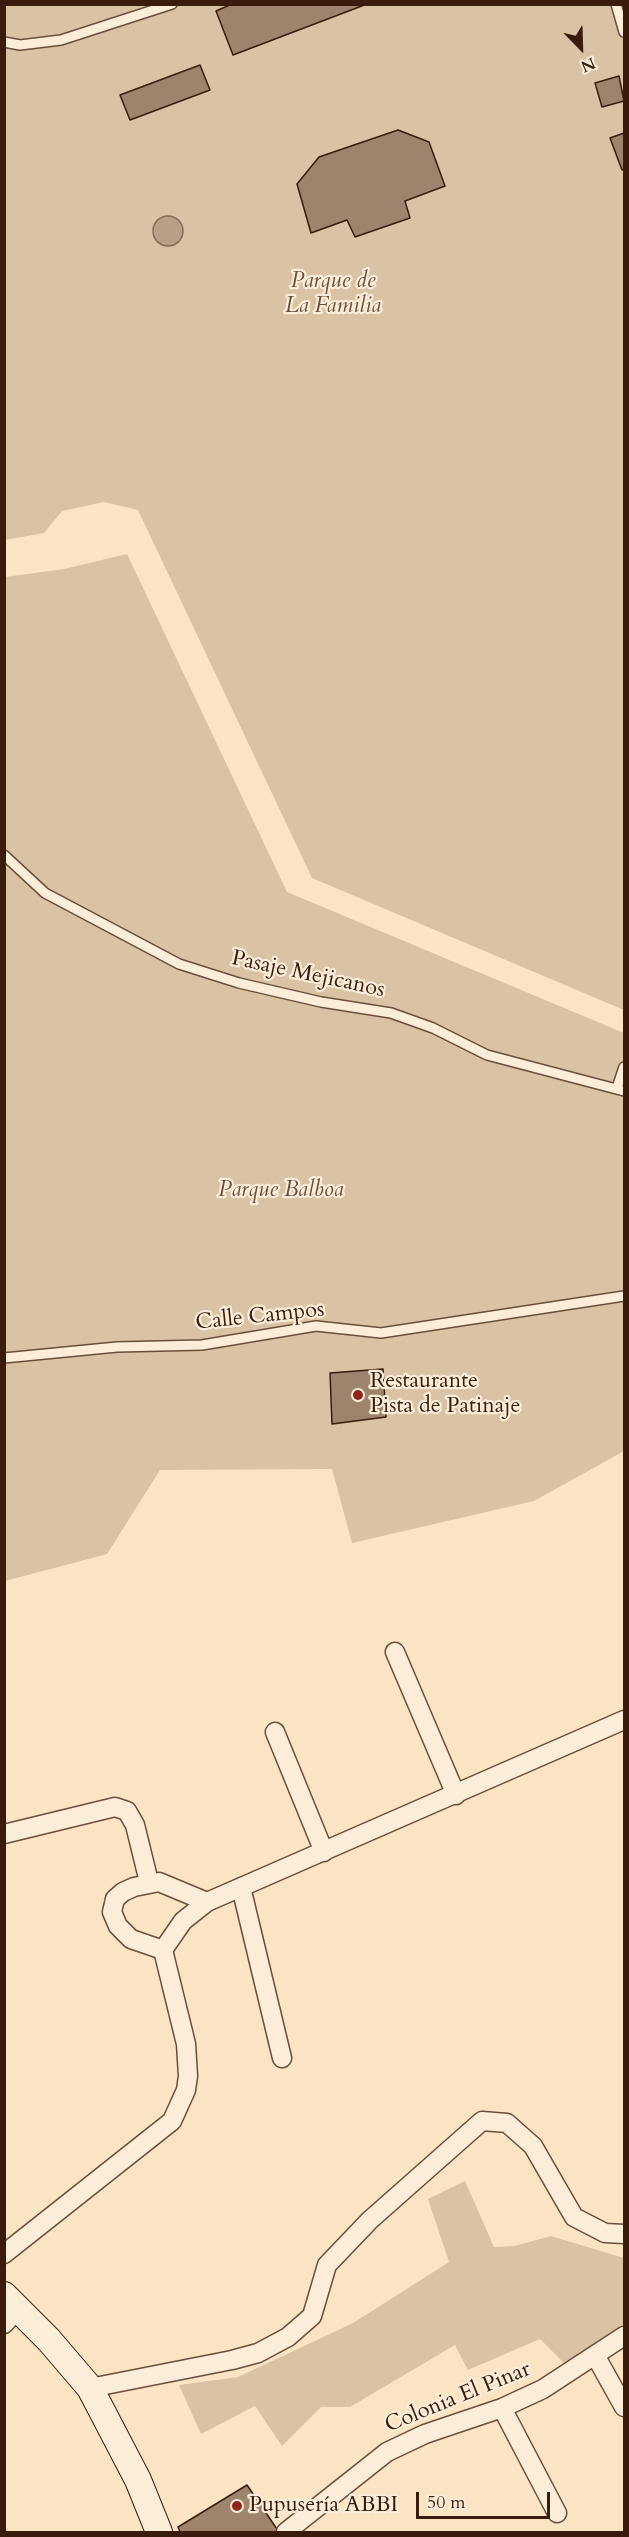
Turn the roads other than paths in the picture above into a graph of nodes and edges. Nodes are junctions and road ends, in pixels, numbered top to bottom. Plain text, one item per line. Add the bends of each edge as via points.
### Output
1 (172, 4) edge
2 (619, 8) edge
3 (624, 32) edge
4 (4, 42) edge
5 (4, 855) edge
6 (624, 1067) edge
7 (621, 1090) edge
8 (624, 1296) edge
9 (4, 1358) edge
10 (395, 1652) dead end
11 (624, 1720) edge
12 (275, 1732) dead end
13 (456, 1796) junction
14 (4, 1834) edge
15 (324, 1852) junction
16 (149, 1882) junction
17 (242, 1887) junction
18 (207, 1902) junction
19 (163, 1950) junction
20 (282, 2058) dead end
21 (624, 2234) edge
22 (4, 2254) edge
23 (9, 2309) edge
24 (624, 2336) edge
25 (595, 2355) junction
26 (90, 2388) junction
27 (624, 2407) edge
28 (502, 2408) junction
29 (557, 2513) dead end
30 (159, 2532) edge
31 (286, 2532) edge

1 - 4 lane via 61,40 20,45
2 - 3 lane
5 - 7 lane, Pasaje Mejicanos via 45,893 179,964 321,1002 391,1013 433,1028 487,1055
6 - 7 lane
8 - 9 lane, Calle Campos via 381,1333 316,1326 202,1345 117,1347
10 - 13 street
11 - 13 street
12 - 15 street
13 - 15 street
14 - 16 street via 115,1807 127,1811 135,1825
15 - 17 street
16 - 18 street via 175,1887
16 - 19 street via 123,1892 112,1912 118,1926 131,1939
17 - 18 street
17 - 20 street
18 - 19 street via 183,1921
19 - 22 street via 186,2044 188,2068 186,2090 172,2121
21 - 26 street via 605,2233 574,2217 533,2146 507,2123 482,2121 370,2220 327,2265 312,2316 288,2337 258,2353 232,2360
23 - 26 main road
24 - 25 street, Colonia El Pinar
25 - 27 street
25 - 28 street, Colonia El Pinar via 543,2390
26 - 30 main road via 138,2480
28 - 29 street
28 - 31 street, Colonia El Pinar via 425,2434 387,2452

